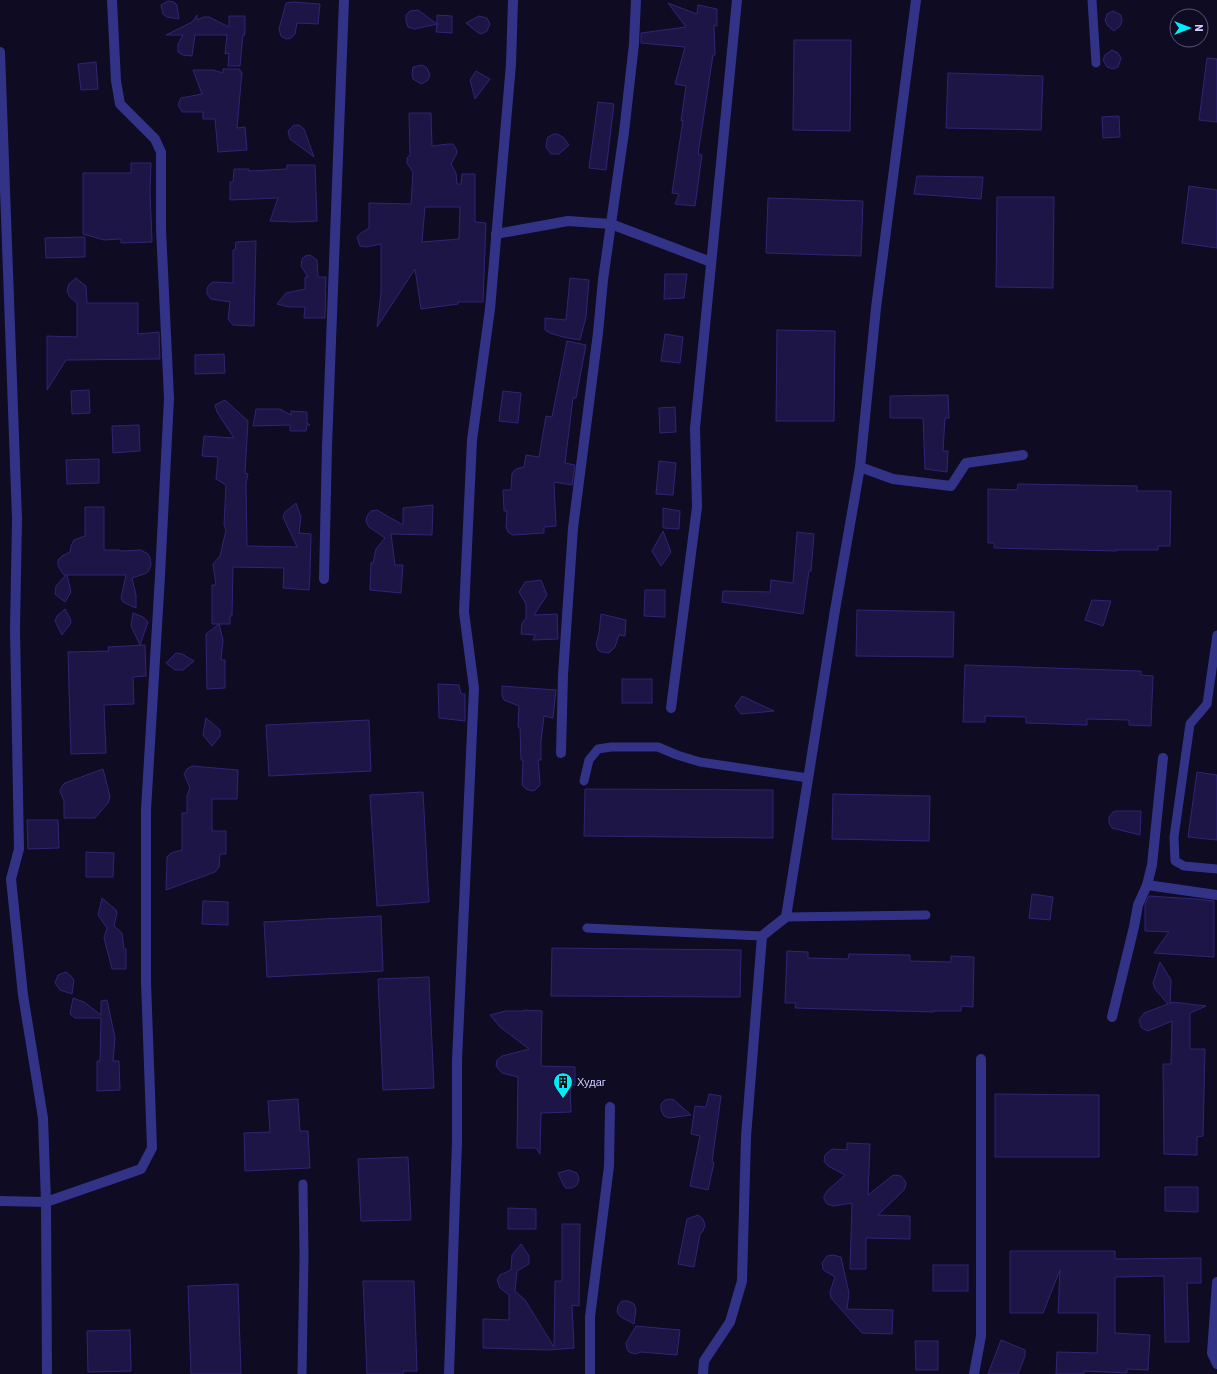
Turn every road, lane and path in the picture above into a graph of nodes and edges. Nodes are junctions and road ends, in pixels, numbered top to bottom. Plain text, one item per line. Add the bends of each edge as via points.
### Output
1 (112, 0) edge
2 (344, 0) edge
3 (513, 0) edge
4 (636, 0) edge
5 (737, 0) edge
6 (916, 0) edge
7 (1092, 0) edge
8 (0, 52) edge
9 (1096, 63) dead end
10 (611, 224) junction
11 (496, 234) junction
12 (711, 262) junction
13 (1023, 455) dead end
14 (860, 467) junction
15 (324, 579) dead end
16 (1217, 635) edge
17 (671, 708) dead end
18 (561, 754) dead end
19 (1163, 758) dead end
20 (808, 778) junction
21 (584, 781) dead end
22 (1217, 869) edge
23 (1147, 885) junction
24 (1217, 895) edge
25 (926, 915) dead end
26 (786, 917) junction
27 (587, 928) dead end
28 (762, 936) junction
29 (1112, 1017) dead end
30 (981, 1059) dead end
31 (610, 1107) dead end
32 (303, 1184) dead end
33 (0, 1201) edge
34 (46, 1202) junction
35 (1217, 1282) edge
36 (1217, 1364) edge
37 (47, 1374) edge
38 (302, 1374) edge
39 (449, 1374) edge
40 (590, 1374) edge
41 (702, 1374) edge
42 (974, 1374) edge

1 - 34 street via 116,81 120,104 155,139 161,152 161,229 169,398 146,810 146,982 152,1148 141,1168
2 - 15 street
3 - 11 street via 511,64
4 - 10 street via 634,44
5 - 12 street
6 - 14 street via 876,308
7 - 9 lane
8 - 34 street via 17,519 15,629 19,849 11,879 23,994 43,1118
10 - 11 street via 568,221
10 - 12 street
10 - 18 street via 573,528 563,675
11 - 39 street via 490,309 472,440 464,612 474,688 457,1060 457,1141
12 - 17 street via 695,428 697,507
13 - 14 street via 966,463 951,486 893,479
14 - 20 street
16 - 22 lane via 1207,704 1190,724 1174,837 1175,861 1184,866
19 - 23 street via 1152,865
20 - 21 lane via 700,762 658,747 611,747 598,749 589,760
20 - 26 street
23 - 24 street
23 - 29 street via 1138,905
25 - 26 lane
26 - 28 street
27 - 28 lane
28 - 41 street via 746,1137 742,1281 730,1322 704,1361
30 - 42 street via 981,1336
31 - 40 street via 609,1166 590,1317
32 - 38 lane
33 - 34 street
34 - 37 street
35 - 36 street via 1212,1353

